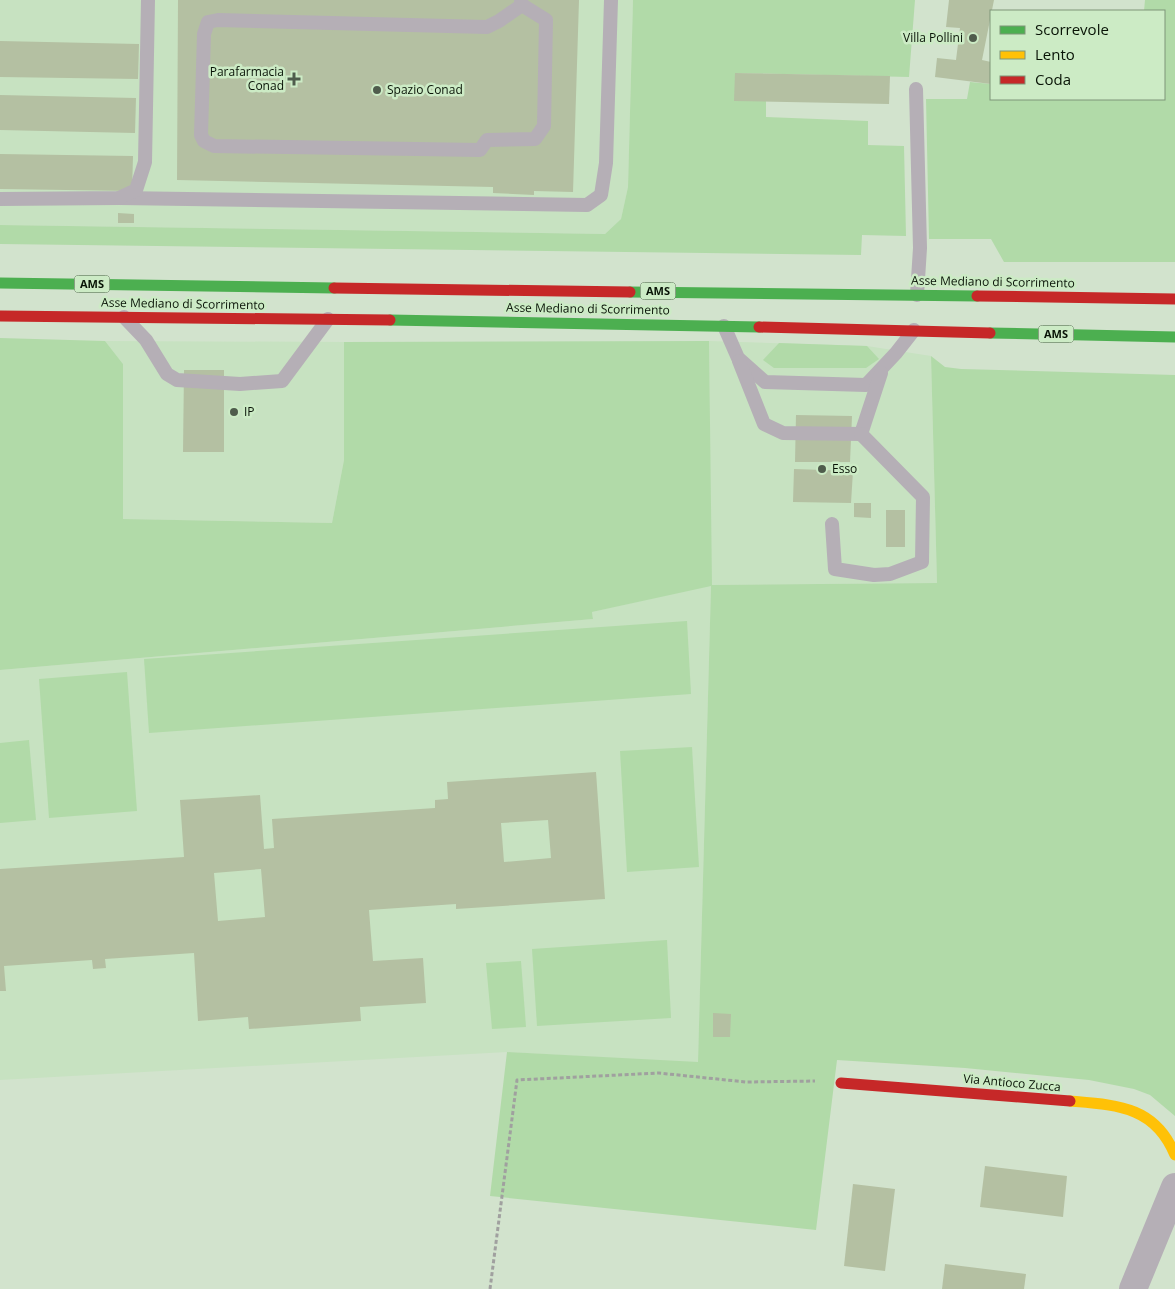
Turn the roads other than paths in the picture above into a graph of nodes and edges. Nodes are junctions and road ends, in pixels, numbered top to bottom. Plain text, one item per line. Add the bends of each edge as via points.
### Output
1 (148, 0) edge
2 (611, 0) edge
3 (522, 2) edge
4 (916, 89) dead end
5 (118, 198) junction
6 (0, 199) edge
7 (0, 283) edge
8 (1166, 286) dead end
9 (917, 295) junction
10 (1132, 299) junction
11 (1175, 299) edge
12 (0, 316) edge
13 (124, 317) junction
14 (328, 319) junction
15 (724, 326) junction
16 (914, 330) junction
17 (1173, 338) edge
18 (738, 358) junction
19 (882, 368) junction
20 (860, 434) junction
21 (832, 524) dead end
22 (841, 1083) road end
23 (1175, 1155) edge
24 (1175, 1187) edge
25 (1133, 1289) edge

1 - 5 lane via 144,162 136,190
2 - 5 lane via 606,163 601,195 587,205
3 - 3 lane via 500,21 487,27 208,22 204,43 204,141 214,146 480,150 487,140 535,139 544,126 546,20
4 - 9 lane via 920,248
5 - 6 lane
7 - 9 main road, Asse Mediano di Scorrimento / AMS
8 - 10 main road
9 - 10 main road, Asse Mediano di Scorrimento / AMS
10 - 11 main road, Asse Mediano di Scorrimento / AMS
12 - 13 main road, Asse Mediano di Scorrimento / AMS
13 - 14 main road, Asse Mediano di Scorrimento / AMS
13 - 14 lane via 146,340 167,374 177,380 240,384 282,381
14 - 15 main road, Asse Mediano di Scorrimento / AMS
15 - 16 main road, Asse Mediano di Scorrimento / AMS
15 - 18 lane
16 - 17 main road, Asse Mediano di Scorrimento / AMS
16 - 19 lane
18 - 19 lane via 764,382 866,385
18 - 20 lane via 764,424 783,433
19 - 20 lane
20 - 21 lane via 923,497 922,562 890,574 835,569
22 - 23 main road, Via Antioco Zucca via 1130,1108 1150,1119 1169,1138
24 - 25 street

